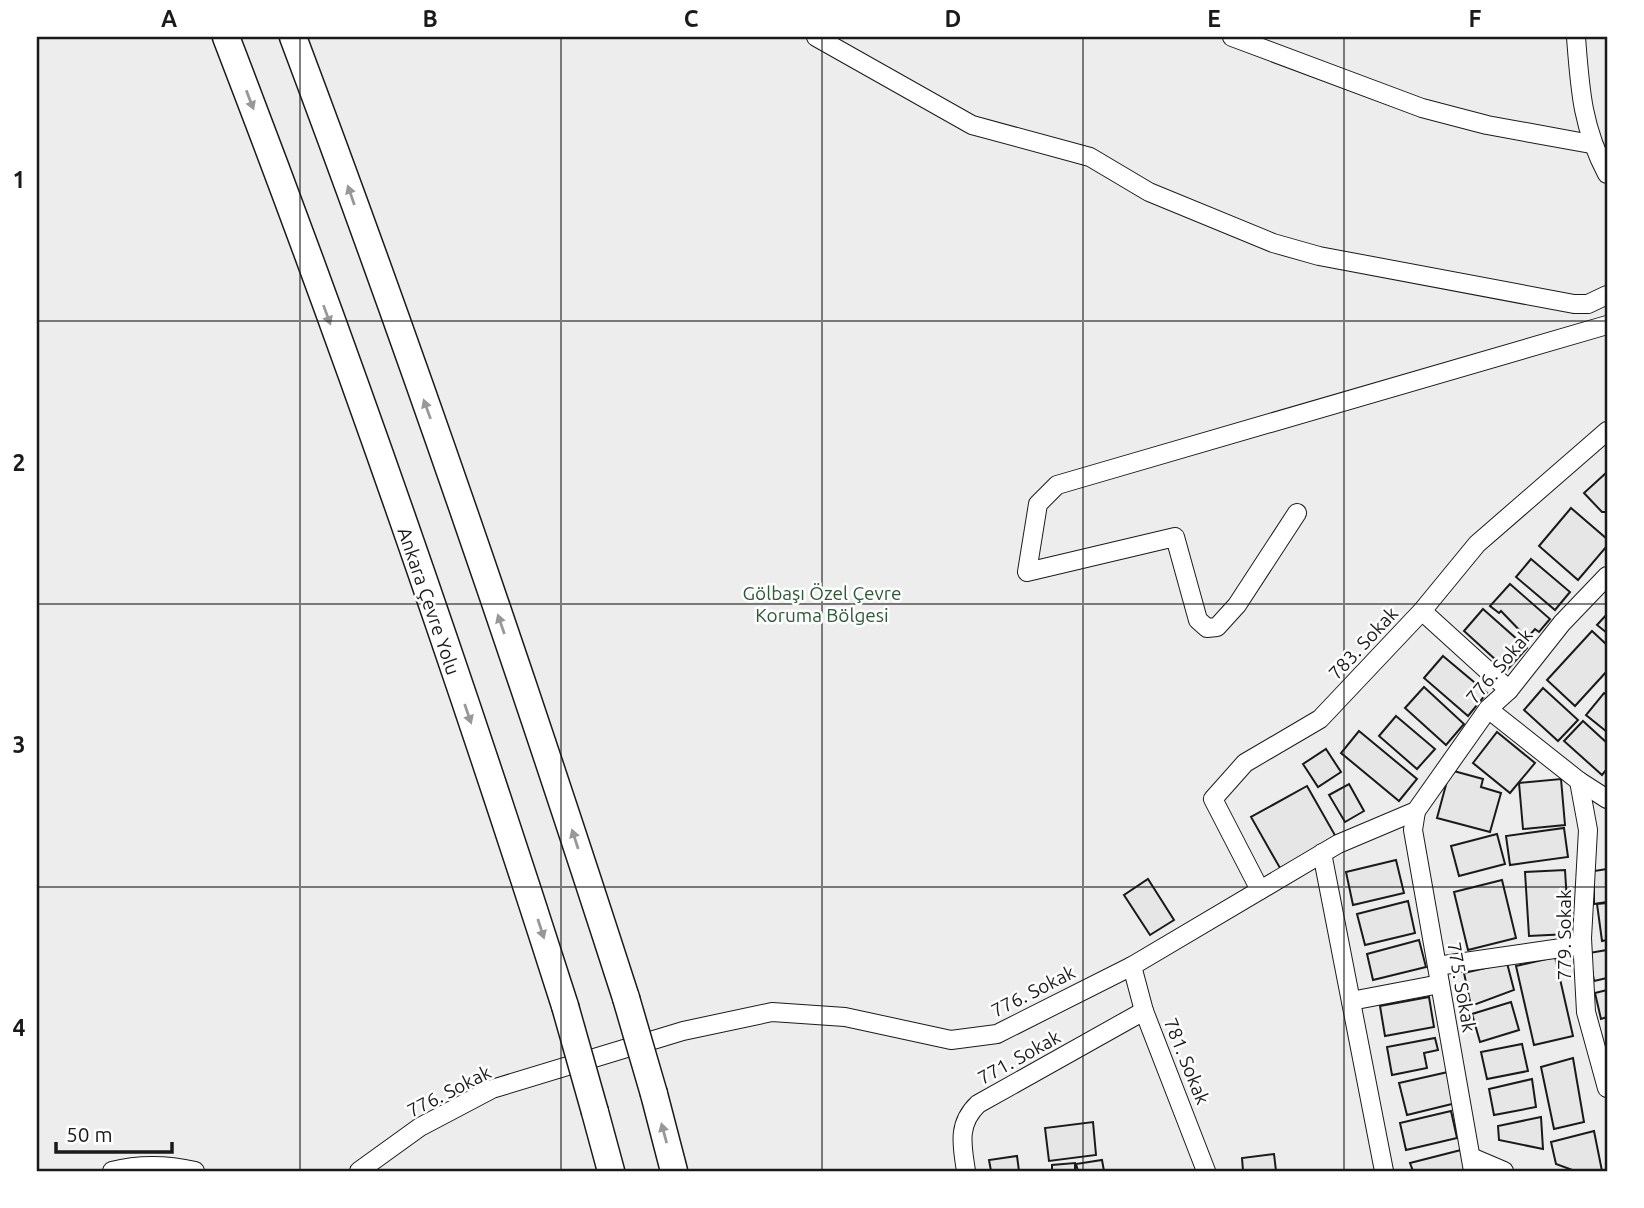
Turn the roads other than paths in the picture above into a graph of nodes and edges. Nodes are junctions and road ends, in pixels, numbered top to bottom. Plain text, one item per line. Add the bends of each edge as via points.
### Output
1 (226, 37) edge
2 (293, 37) edge
3 (817, 37) edge
4 (1232, 37) edge
5 (1576, 37) edge
6 (1591, 144) junction
7 (1607, 174) edge
8 (1607, 295) edge
9 (1607, 325) edge
10 (1607, 431) edge
11 (1297, 513) dead end
12 (1607, 576) edge
13 (1422, 611) junction
14 (1509, 690) junction
15 (1488, 709) junction
16 (1579, 781) junction
17 (1607, 799) edge
18 (1416, 811) junction
19 (1322, 853) junction
20 (1259, 890) junction
21 (1583, 945) junction
22 (1132, 966) junction
23 (1439, 975) junction
24 (1351, 1001) junction
25 (1144, 1011) junction
26 (1607, 1088) edge
27 (1472, 1164) edge
28 (112, 1171) edge
29 (195, 1171) edge
30 (359, 1171) edge
31 (611, 1171) edge
32 (674, 1171) edge
33 (966, 1171) edge
34 (1206, 1171) edge
35 (1384, 1171) edge
36 (1504, 1171) edge

1 -> 31 highway, Ankara Çevre Yolu, bridge via 384,470 512,840
32 -> 2 highway, bridge via 626,998 569,822
3 - 8 street via 972,125 1090,157 1149,192 1291,249 1574,304 1588,304
4 - 6 street via 1422,108 1499,128
5 - 6 street via 1580,97
6 - 7 street
9 - 11 street via 1057,485 1038,504 1027,572 1175,537 1198,620 1206,628 1217,628
10 - 13 street, 783. Sokak via 1477,544
12 - 14 street, 776. Sokak
13 - 14 street
13 - 20 street, 783. Sokak via 1320,719 1245,763 1213,799
14 - 15 street, 776. Sokak
15 - 16 street
15 - 18 street, 776. Sokak
16 - 17 street
16 - 21 street, 779. Sokak via 1588,830
18 - 19 street, 776. Sokak
18 - 23 street, 775. Sokak via 1413,830
19 - 20 street, 776. Sokak
19 - 24 street
20 - 22 street, 776. Sokak
21 - 23 street
21 - 26 street, 779. Sokak via 1586,1012
22 - 25 street, 781. Sokak
22 - 30 street, 776. Sokak via 997,1034 951,1040 845,1017 772,1012 683,1031 492,1089 420,1126
23 - 24 street
23 - 27 street, 775. Sokak
24 - 35 street
25 - 33 street, 771. Sokak via 978,1104 963,1124
25 - 34 street, 781. Sokak
27 - 36 street
28 - 29 street via 175,1166

